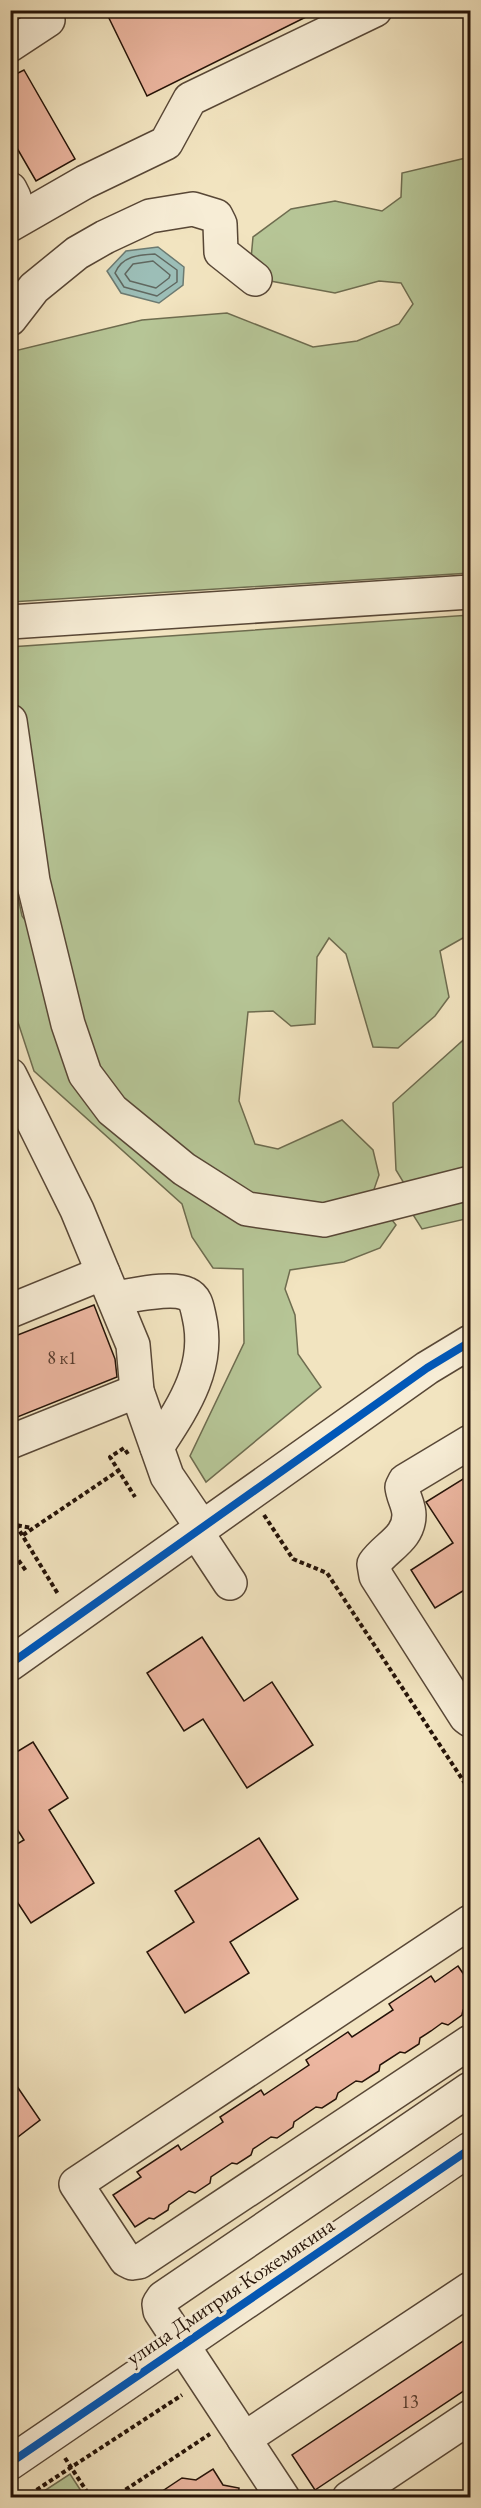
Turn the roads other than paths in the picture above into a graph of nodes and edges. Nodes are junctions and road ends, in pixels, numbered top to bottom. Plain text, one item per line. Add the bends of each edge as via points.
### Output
1 (375, 10) edge
2 (48, 20) dead end
3 (10, 45) edge
4 (10, 189) edge
5 (10, 205) edge
6 (10, 225) edge
7 (255, 279) dead end
8 (10, 319) edge
9 (471, 592) edge
10 (10, 621) edge
11 (10, 721) edge
12 (10, 1075) edge
13 (471, 1183) edge
14 (109, 1285) junction
15 (10, 1311) edge
16 (471, 1342) edge
17 (137, 1391) junction
18 (10, 1442) edge
19 (471, 1442) edge
20 (145, 1455) junction
21 (200, 1531) junction
22 (230, 1583) dead end
23 (10, 1664) edge
24 (471, 1720) edge
25 (467, 1932) edge
26 (471, 2043) edge
27 (471, 2089) edge
28 (471, 2149) edge
29 (471, 2289) edge
30 (183, 2345) junction
31 (471, 2417) edge
32 (238, 2430) junction
33 (10, 2463) edge
34 (283, 2498) edge
35 (349, 2498) edge

1 - 6 street via 190,99 166,143 85,182
2 - 3 street
4 - 5 street via 14,197
7 - 8 street via 221,252 216,216 193,210 150,216 77,253 34,288
9 - 10 street
11 - 13 street via 33,881 68,1024 85,1074 112,1110 184,1169 247,1209 324,1220
12 - 14 street via 77,1210
14 - 15 street
14 - 17 street via 133,1345
14 - 20 street via 188,1294 196,1303 202,1327 202,1360 186,1401
16 - 21 street via 426,1368
17 - 18 street
17 - 20 street
19 - 24 street via 405,1481 402,1487 409,1515 406,1530 396,1543 381,1552 374,1564 376,1576
20 - 21 street via 167,1476
21 - 22 street
21 - 23 street
25 - 26 street via 76,2184 126,2260 140,2262
27 - 30 street via 163,2298 160,2311
28 - 30 street, улица Дмитрия Кожемякина
29 - 32 street
30 - 32 street
30 - 33 street, улица Дмитрия Кожемякина
31 - 35 street
32 - 34 street

